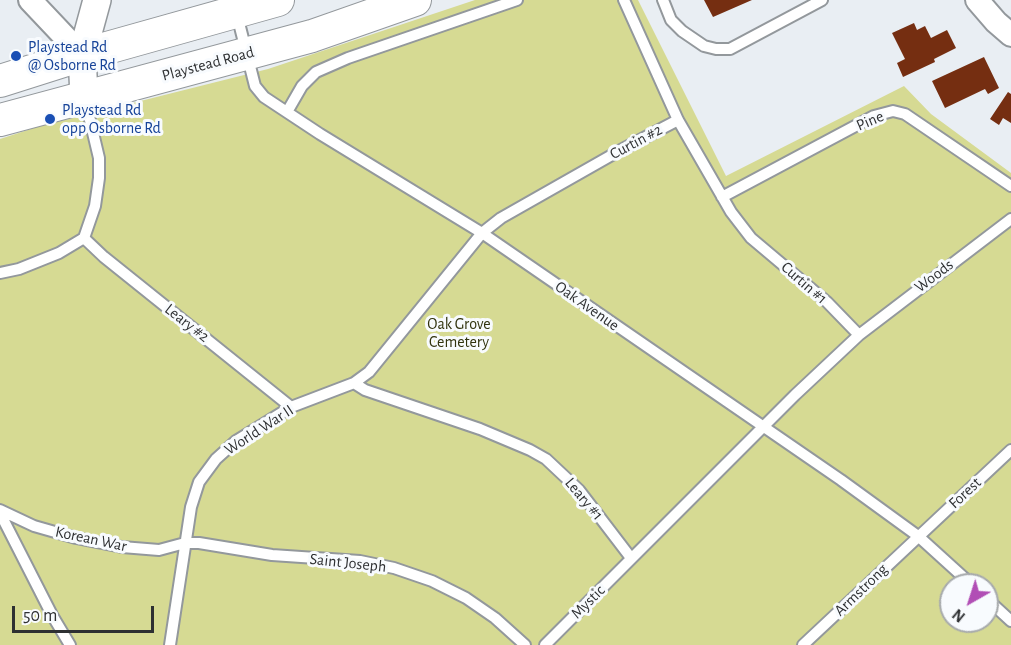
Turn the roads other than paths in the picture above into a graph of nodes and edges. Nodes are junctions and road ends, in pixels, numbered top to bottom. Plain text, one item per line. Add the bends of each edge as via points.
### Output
1 (30, 0) edge
2 (97, 0) edge
3 (278, 0) edge
4 (415, 0) edge
5 (517, 0) edge
6 (624, 0) edge
7 (663, 0) edge
8 (822, 0) edge
9 (977, 0) edge
10 (236, 12) junction
11 (1011, 35) edge
12 (248, 54) junction
13 (82, 55) junction
14 (0, 81) edge
15 (84, 96) junction
16 (287, 112) junction
17 (0, 120) edge
18 (678, 120) junction
19 (1011, 186) edge
20 (722, 197) junction
21 (1011, 219) edge
22 (482, 234) junction
23 (84, 238) junction
24 (0, 273) edge
25 (859, 335) junction
26 (354, 383) junction
27 (291, 407) junction
28 (763, 428) junction
29 (1011, 450) edge
30 (0, 511) edge
31 (918, 536) junction
32 (185, 543) junction
33 (631, 558) junction
34 (959, 573) edge
35 (999, 610) edge
36 (1011, 621) edge
37 (70, 645) edge
38 (170, 645) edge
39 (525, 645) edge
40 (545, 645) edge
41 (803, 645) edge

1 - 13 street
2 - 13 street
3 - 10 main road
4 - 12 main road, Playstead Road
5 - 16 lane via 316,72 302,86
6 - 18 lane, Curtin #2
7 - 8 lane via 671,20 682,31 716,49 730,49
9 - 11 street
10 - 12 lane, Oak Avenue
10 - 13 main road
12 - 15 main road, Playstead Road
12 - 16 lane, Oak Avenue via 255,86
13 - 14 main road
13 - 15 street
15 - 17 main road, Playstead Road
15 - 23 lane via 99,158 95,206
16 - 22 lane, Oak Avenue
18 - 20 lane, Curtin #1
18 - 22 lane, Curtin #2 via 501,218
19 - 20 lane, Pine via 905,114 893,111 874,116
20 - 25 lane, Curtin #1 via 751,238 827,302
21 - 25 lane, Woods
22 - 26 lane via 369,372
22 - 28 lane, Oak Avenue
23 - 24 lane via 59,252
23 - 27 lane, Leary #2
25 - 28 lane
26 - 27 lane, World War II
26 - 33 lane, Leary #1 via 480,429 546,459 579,490
27 - 32 lane, World War II via 236,441 216,459 199,482
28 - 31 lane, Oak Avenue
28 - 33 lane
29 - 31 lane, Forest
30 - 32 lane, Korean War via 34,526 122,547 159,550
30 - 37 lane
31 - 34 lane, Oak Avenue
31 - 41 lane, Armstrong
32 - 38 lane, World War II
32 - 39 lane, Saint Joseph via 394,568 466,598
33 - 40 lane, Mystic
35 - 36 lane

